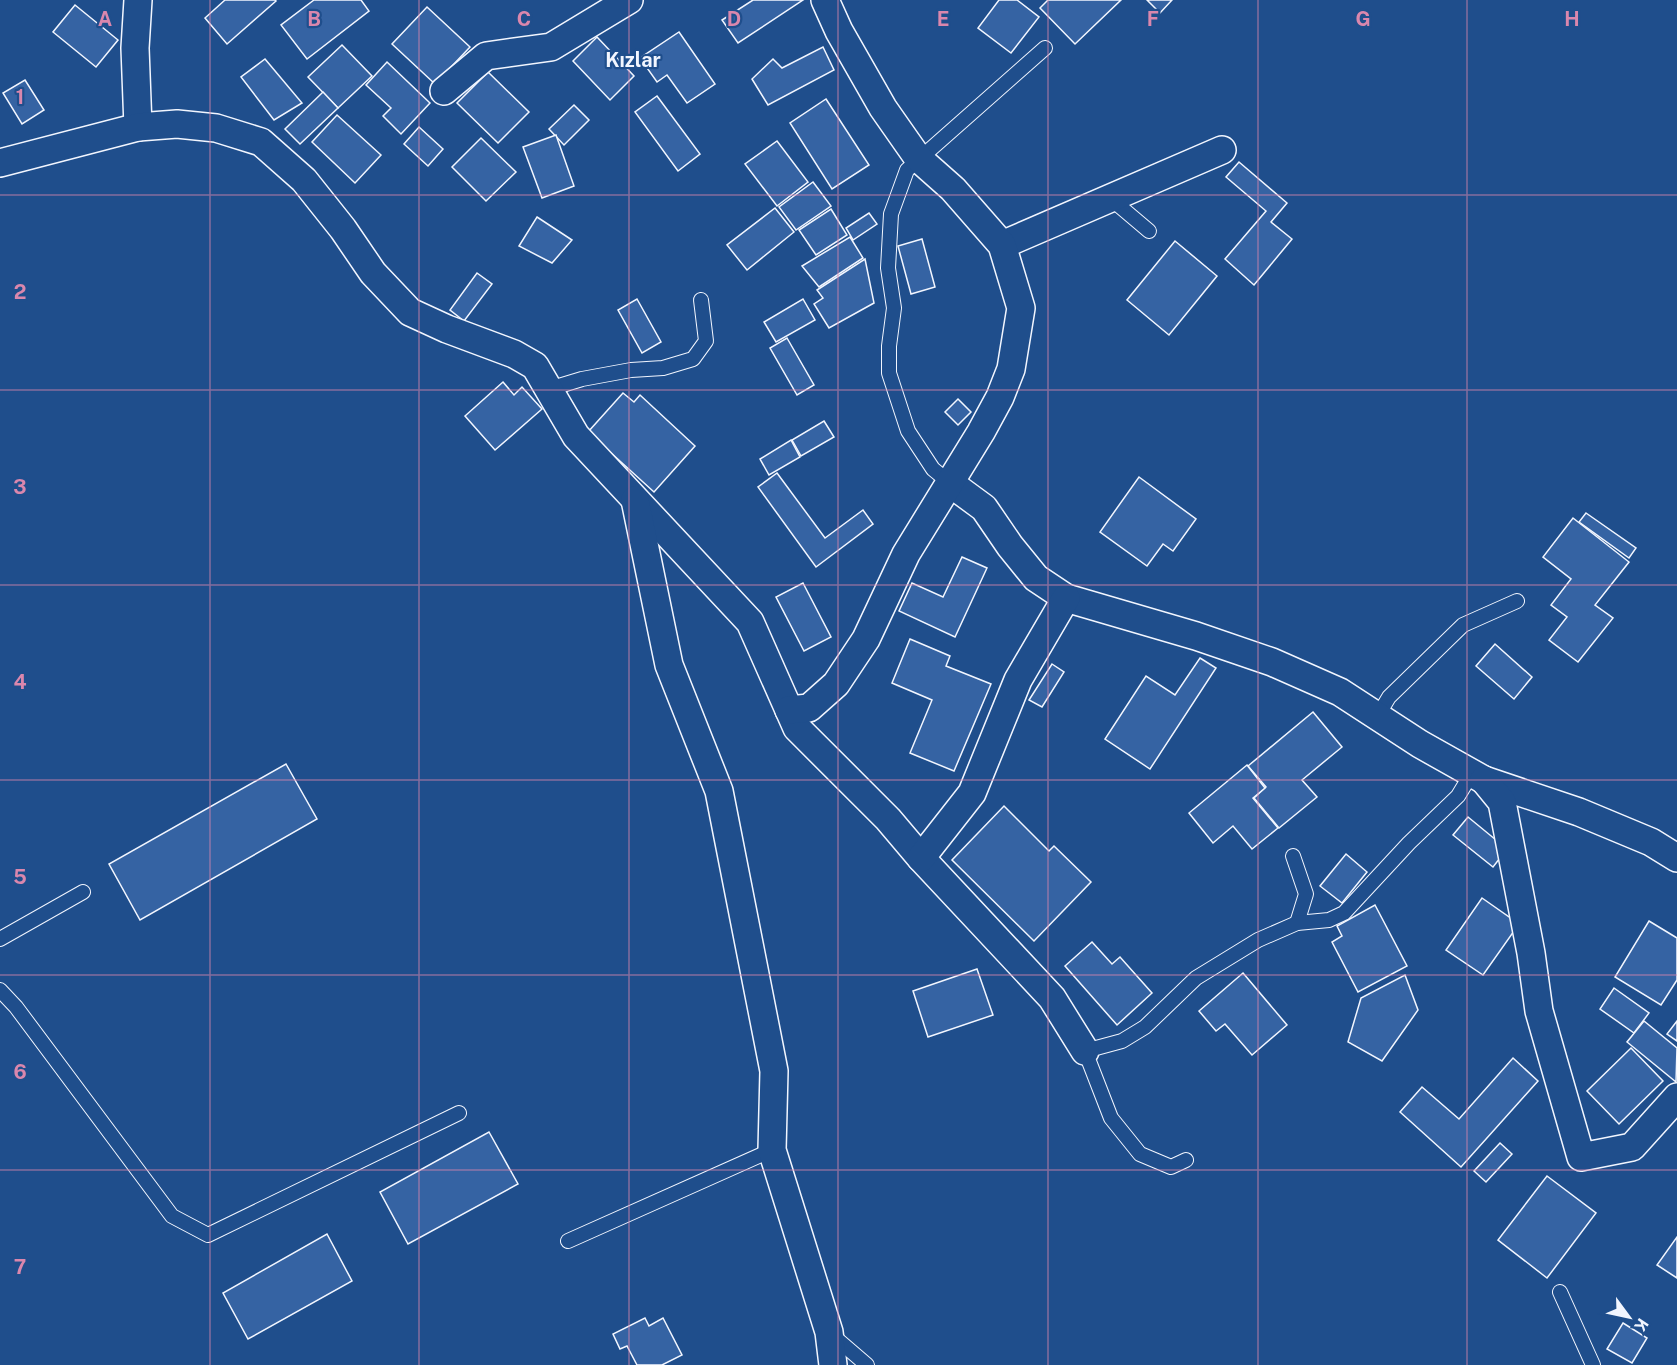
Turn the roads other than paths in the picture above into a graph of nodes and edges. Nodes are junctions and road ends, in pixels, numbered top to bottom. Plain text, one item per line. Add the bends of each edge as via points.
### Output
1 (138, 0) edge
2 (629, 0) edge
3 (825, 0) edge
4 (1045, 48) dead end
5 (444, 91) dead end
6 (138, 127) junction
7 (1222, 150) dead end
8 (918, 158) junction
9 (0, 164) edge
10 (1110, 198) junction
11 (1149, 231) dead end
12 (1002, 245) junction
13 (701, 300) dead end
14 (549, 389) junction
15 (950, 483) junction
16 (635, 500) junction
17 (1066, 598) junction
18 (1517, 601) dead end
19 (789, 710) junction
20 (1377, 717) junction
21 (1478, 777) junction
22 (1293, 856) dead end
23 (921, 858) junction
24 (1677, 858) edge
25 (82, 892) dead end
26 (1298, 923) junction
27 (0, 939) edge
28 (0, 990) edge
29 (1085, 1051) junction
30 (1677, 1097) edge
31 (459, 1113) dead end
32 (772, 1150) junction
33 (1186, 1160) dead end
34 (568, 1241) dead end
35 (1560, 1292) dead end
36 (830, 1332) junction
37 (833, 1365) edge
38 (867, 1365) edge
39 (1593, 1365) edge

1 - 6 street
2 - 5 street via 551,47 486,56
3 - 8 street via 884,108
4 - 8 lane
6 - 9 street
6 - 14 street via 177,124 216,128 261,142 304,180 373,273 410,312 514,354 535,366
7 - 10 street
8 - 12 street via 953,189
8 - 15 lane via 907,170 891,213 888,268 894,308 889,373 908,431 933,469
10 - 11 lane
10 - 12 street
12 - 15 street via 1021,308 1011,369 996,406
13 - 14 lane via 706,341 693,359 663,368 582,379
14 - 16 street via 576,436
15 - 17 street via 984,508 1036,578
15 - 19 street via 906,554 866,639 836,684 809,708
16 - 19 street via 750,622
16 - 32 street via 669,665 719,791 774,1071
17 - 20 street via 1272,662 1340,692
17 - 23 street via 1018,680 972,793
18 - 20 lane via 1463,625 1389,696
19 - 23 street via 797,728 888,819
20 - 21 street
21 - 24 street via 1579,812 1651,842
21 - 26 lane via 1344,913 1329,920
21 - 30 street via 1502,802 1539,1011 1581,1157 1632,1147
22 - 26 lane via 1306,894
23 - 29 street via 1052,998
25 - 27 lane
26 - 29 lane via 1258,940 1196,978 1145,1027 1122,1041
28 - 31 lane via 172,1216 208,1235
29 - 33 lane via 1111,1118 1140,1154 1171,1167
32 - 34 lane
32 - 36 street
35 - 39 lane
36 - 37 street
36 - 38 lane

